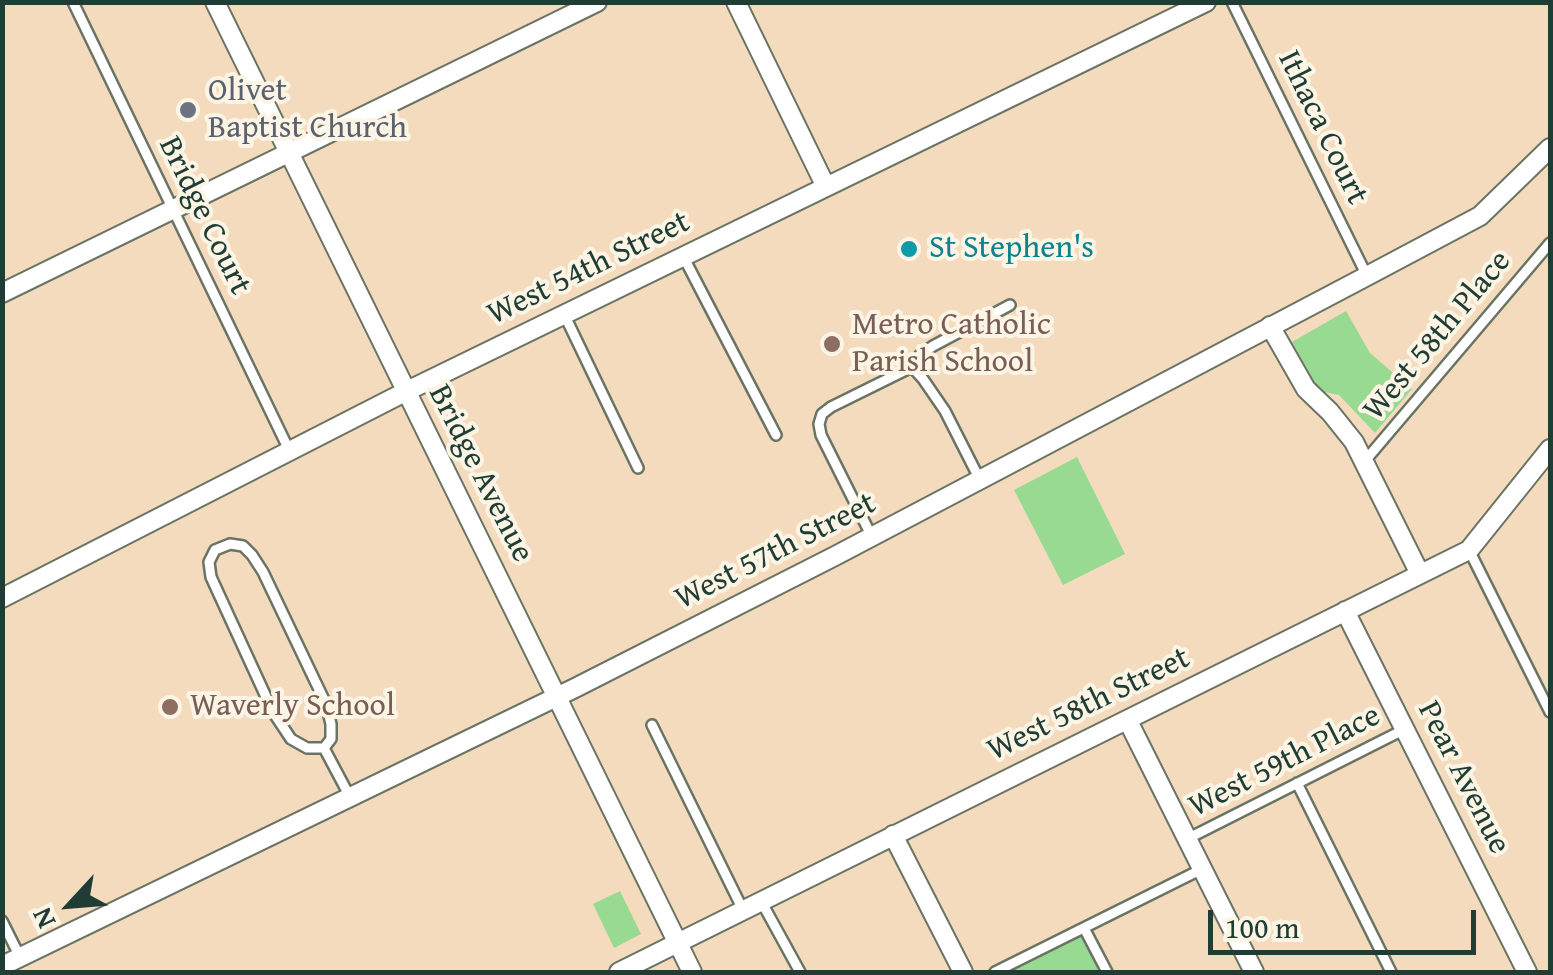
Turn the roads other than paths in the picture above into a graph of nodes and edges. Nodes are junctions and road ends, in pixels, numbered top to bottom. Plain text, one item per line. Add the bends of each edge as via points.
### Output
1 (72, 2) edge
2 (215, 2) edge
3 (597, 2) edge
4 (736, 2) edge
5 (1206, 2) edge
6 (1232, 2) edge
7 (1550, 148) edge
8 (289, 153) junction
9 (826, 187) junction
10 (173, 210) junction
11 (1550, 242) edge
12 (682, 256) junction
13 (1367, 276) junction
14 (2, 292) edge
15 (1010, 305) dead end
16 (564, 314) junction
17 (1270, 326) junction
18 (912, 367) junction
19 (405, 392) junction
20 (776, 435) dead end
21 (1550, 449) edge
22 (290, 452) junction
23 (1364, 462) junction
24 (638, 468) dead end
25 (980, 480) junction
26 (872, 537) junction
27 (1468, 550) junction
28 (1420, 574) junction
29 (2, 598) edge
30 (1346, 610) junction
31 (558, 696) junction
32 (1550, 712) edge
33 (1128, 720) junction
34 (652, 725) dead end
35 (1405, 729) junction
36 (324, 748) junction
37 (1297, 783) junction
38 (350, 797) junction
39 (893, 835) junction
40 (1187, 839) junction
41 (1202, 868) junction
42 (761, 902) junction
43 (744, 910) junction
44 (2, 920) edge
45 (1084, 928) junction
46 (678, 944) junction
47 (20, 957) junction
48 (2, 966) edge
49 (619, 972) edge
50 (692, 972) edge
51 (800, 972) edge
52 (964, 972) edge
53 (995, 972) edge
54 (1106, 972) edge
55 (1254, 972) edge
56 (1391, 972) edge
57 (1527, 972) edge

1 - 10 lane, Bridge Court
2 - 8 street, Bridge Avenue
3 - 8 street
4 - 9 street
5 - 9 street, West 54th Street
6 - 13 lane, Ithaca Court
7 - 13 street, West 57th Street via 1480,216
8 - 10 street
8 - 19 street, Bridge Avenue
9 - 12 street, West 54th Street
10 - 14 street
10 - 22 lane, Bridge Court
11 - 23 lane, West 58th Place
12 - 16 street, West 54th Street
12 - 20 lane
13 - 17 street, West 57th Street
15 - 18 lane via 920,354
16 - 19 street, West 54th Street
16 - 24 lane
17 - 23 street via 1306,389
17 - 25 street, West 57th Street
18 - 25 lane via 940,402
18 - 26 lane via 830,406 819,424
19 - 22 street, West 54th Street
19 - 31 street, Bridge Avenue
21 - 27 street, West 58th Street
22 - 29 street, West 54th Street
23 - 28 street
25 - 26 street, West 57th Street
26 - 31 street, West 57th Street
27 - 28 street, West 58th Street
27 - 32 lane
28 - 30 street, West 58th Street
30 - 33 street, West 58th Street
30 - 35 street, Pear Avenue
31 - 38 street, West 57th Street
31 - 46 street, Bridge Avenue
33 - 39 street, West 58th Street
33 - 40 street
34 - 43 lane
35 - 37 lane, West 59th Place
35 - 57 street, Pear Avenue
36 - 36 lane via 331,739 326,704 262,572 242,546 216,550 208,562 212,578 272,712 291,739
36 - 38 lane
37 - 40 lane, West 59th Place
37 - 56 lane
38 - 47 street, West 57th Street
39 - 42 street, West 58th Street
39 - 52 street
40 - 41 street
41 - 45 lane, West 59th Place
41 - 55 street
42 - 43 street, West 58th Street
42 - 51 lane
43 - 46 street, West 58th Street
44 - 47 lane
45 - 53 lane, West 59th Place
45 - 54 lane
46 - 49 street, West 58th Street
46 - 50 street, Bridge Avenue
47 - 48 street, West 57th Street

